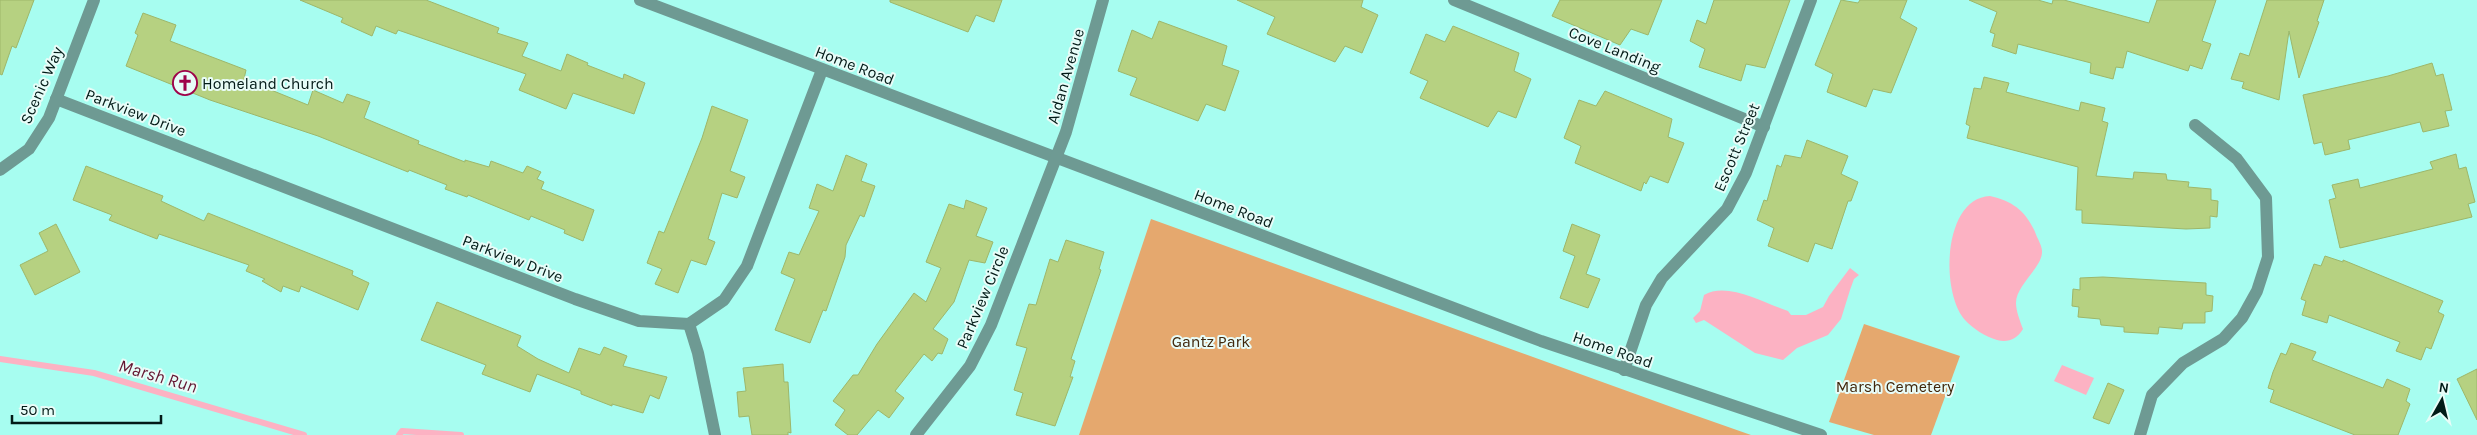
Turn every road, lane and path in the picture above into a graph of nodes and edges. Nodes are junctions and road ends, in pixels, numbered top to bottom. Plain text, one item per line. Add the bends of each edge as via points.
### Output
1 (94, 0) edge
2 (640, 0) edge
3 (1103, 0) edge
4 (1454, 0) edge
5 (1812, 0) edge
6 (662, 4) edge
7 (822, 70) junction
8 (56, 99) junction
9 (2195, 125) dead end
10 (1764, 127) junction
11 (1056, 159) junction
12 (0, 170) edge
13 (689, 324) junction
14 (1624, 370) junction
15 (715, 435) edge
16 (916, 435) edge
17 (1821, 435) edge
18 (2140, 435) edge

1 - 8 street, Scenic Way
2 - 6 street, Home Road
3 - 11 street, Aidan Avenue
4 - 10 street, Cove Landing
5 - 10 street, Escott Street
6 - 7 street, Home Road
7 - 11 street, Home Road
7 - 13 street via 747,266 724,300
8 - 12 street, Scenic Way via 49,118 29,149
8 - 13 street, Parkview Drive via 575,299 639,321
9 - 18 street via 2237,158 2266,198 2268,257 2258,291 2242,318 2223,339 2183,363 2152,395
10 - 14 street, Escott Street via 1746,173 1727,209 1662,278 1646,305
11 - 14 street, Home Road
11 - 16 street, Parkview Circle via 991,325 970,366
13 - 15 street
14 - 17 street, Home Road

